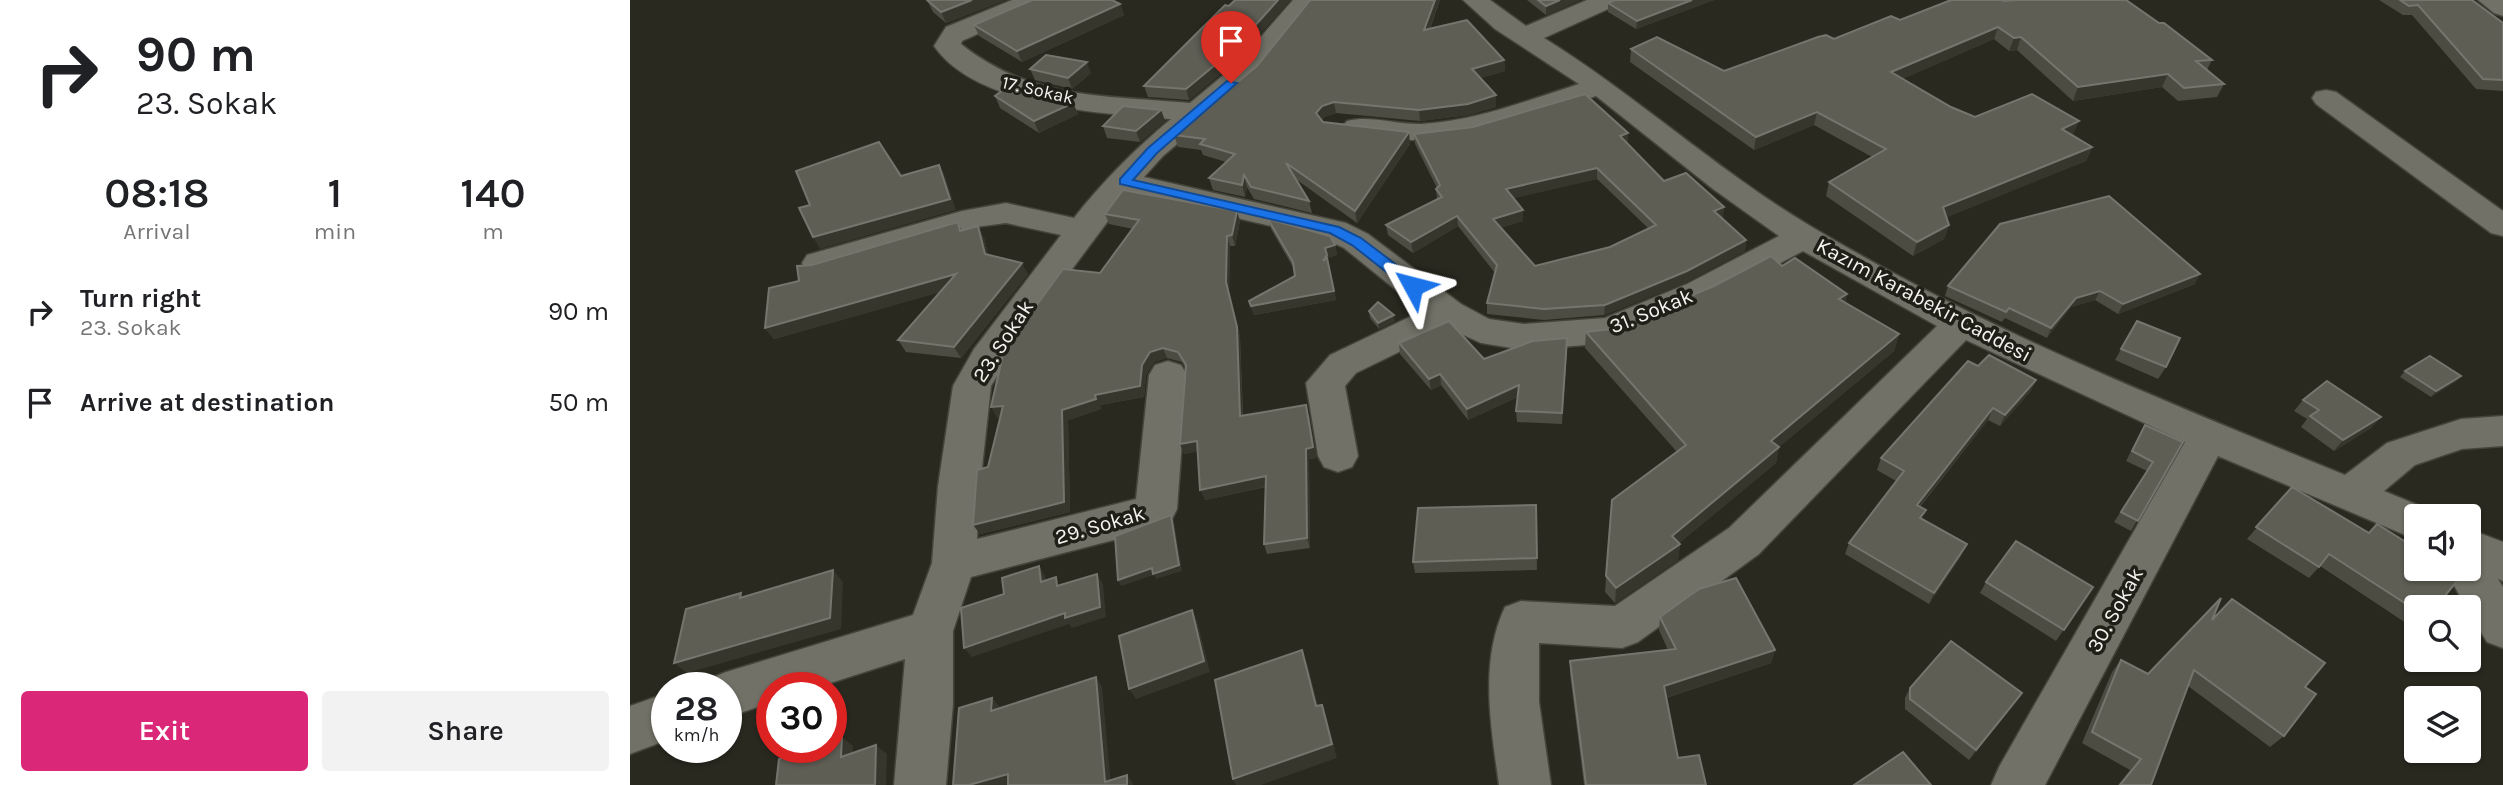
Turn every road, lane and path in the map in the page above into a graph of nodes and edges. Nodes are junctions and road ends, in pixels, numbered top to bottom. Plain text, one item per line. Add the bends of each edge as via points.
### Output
1 (1034, 0) edge
2 (1306, 0) edge
3 (1475, 0) edge
4 (1608, 0) edge
5 (2490, 0) edge
6 (2503, 8) edge
7 (1526, 36) junction
8 (1600, 86) junction
9 (2326, 98) dead end
10 (1199, 113) junction
11 (1336, 125) edge
12 (1124, 181) junction
13 (2503, 226) edge
14 (1082, 230) junction
15 (1803, 237) junction
16 (819, 263) edge
17 (1448, 313) junction
18 (1961, 324) junction
19 (1168, 375) dead end
20 (2503, 431) edge
21 (2210, 434) junction
22 (1338, 456) dead end
23 (2350, 494) junction
24 (2404, 517) edge
25 (2481, 552) edge
26 (954, 562) junction
27 (2503, 562) edge
28 (2474, 581) edge
29 (2503, 627) edge
30 (930, 631) junction
31 (742, 690) edge
32 (651, 722) edge
33 (630, 730) edge
34 (920, 785) edge
35 (1525, 785) edge
36 (2017, 785) edge

1 - 10 street, 17. Sokak via 955,33 947,46 994,79 1025,90
2 - 10 street, 23. Sokak via 1248,69
3 - 7 street, Kazım Karabekir Caddesi
4 - 7 street
5 - 6 street
7 - 8 street, Kazım Karabekir Caddesi
8 - 11 street via 1461,128 1420,132
8 - 15 street, Kazım Karabekir Caddesi via 1728,186
9 - 13 street
10 - 12 street, 23. Sokak via 1152,150
12 - 14 street, 23. Sokak
12 - 17 street, 31. Sokak via 1334,230
14 - 16 street via 1006,213 973,218
14 - 26 street, 23. Sokak via 987,358 972,386
15 - 17 street, 31. Sokak via 1699,292 1610,330 1524,337 1481,330
15 - 18 street, Kazım Karabekir Caddesi
17 - 22 street via 1343,364 1325,383
18 - 21 street, Kazım Karabekir Caddesi
18 - 35 street via 1744,541 1622,627 1521,621 1513,639
19 - 26 street, 29. Sokak via 1156,509
20 - 23 street via 2461,434 2401,454
21 - 23 street, Kazım Karabekir Caddesi
21 - 36 street, 30. Sokak
23 - 24 street, Kazım Karabekir Caddesi
25 - 27 street
26 - 30 street, 23. Sokak
28 - 29 street
30 - 31 street
30 - 34 street, 23. Sokak
32 - 33 street

